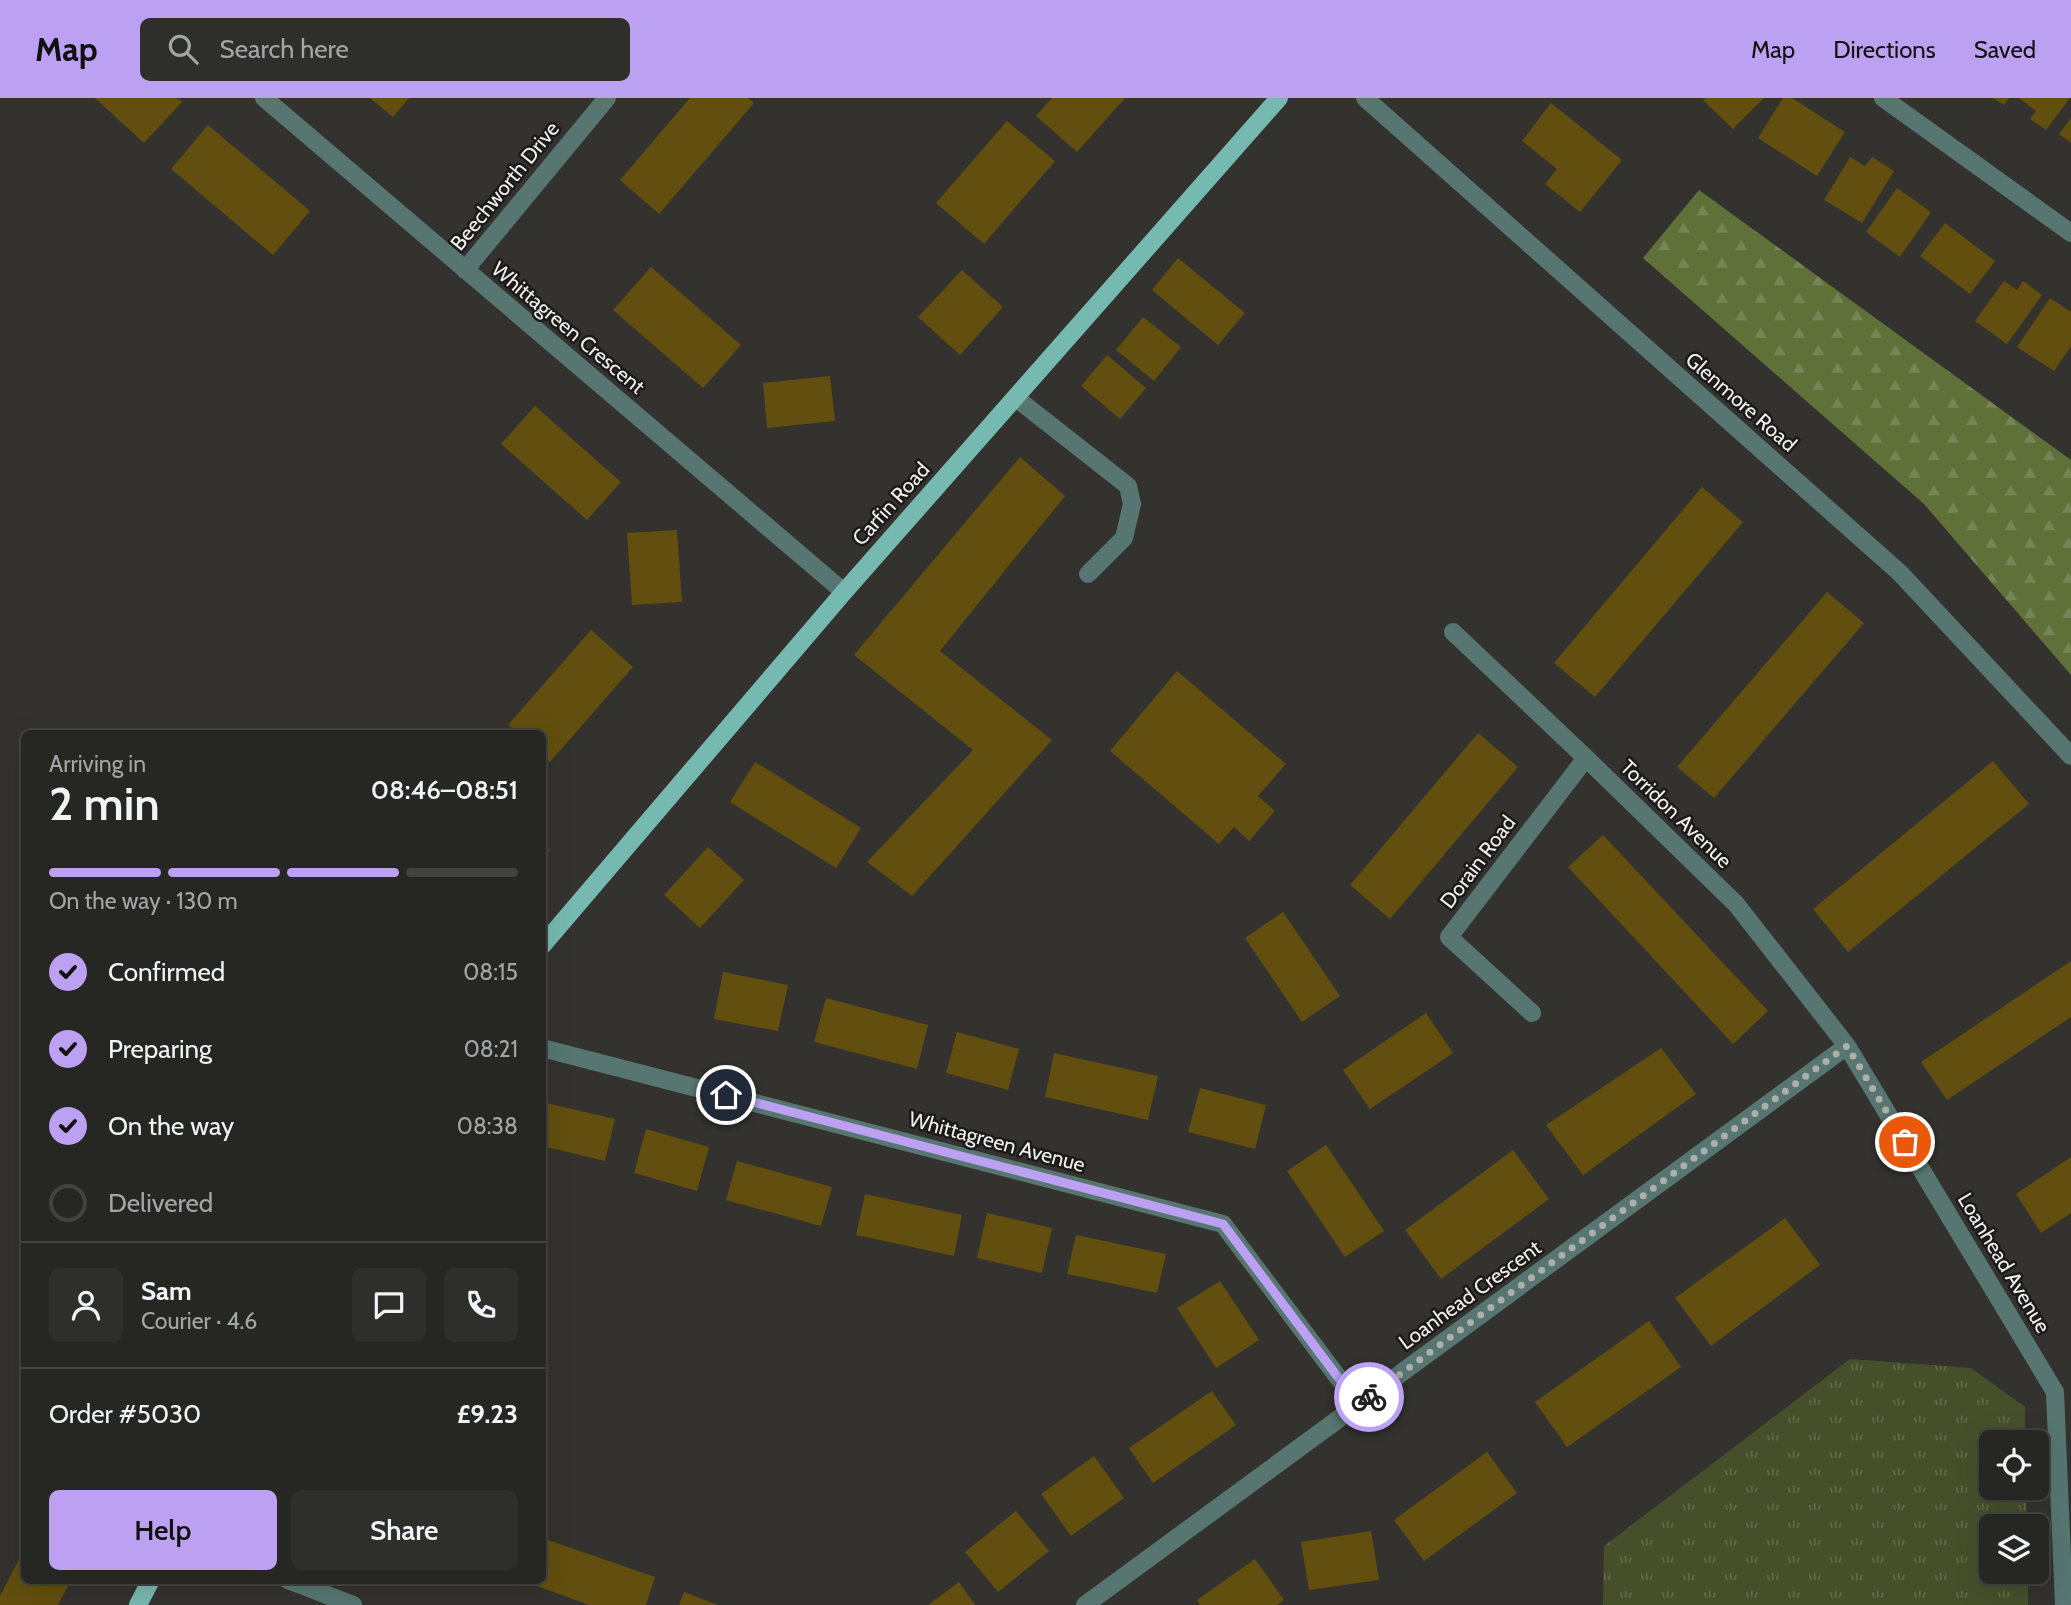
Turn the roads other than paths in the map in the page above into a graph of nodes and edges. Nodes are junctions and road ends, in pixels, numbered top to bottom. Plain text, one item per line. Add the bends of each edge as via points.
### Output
1 (264, 98) edge
2 (607, 98) edge
3 (1279, 98) edge
4 (1365, 98) edge
5 (1883, 98) edge
6 (2071, 233) edge
7 (465, 270) junction
8 (1016, 398) junction
9 (1088, 575) dead end
10 (844, 592) junction
11 (1453, 632) dead end
12 (2071, 756) edge
13 (1586, 758) junction
14 (546, 941) edge
15 (1532, 1013) dead end
16 (1847, 1046) junction
17 (546, 1049) edge
18 (1358, 1404) junction
19 (149, 1584) edge
20 (298, 1584) edge
21 (138, 1605) edge
22 (353, 1605) edge
23 (1085, 1605) edge
24 (2064, 1605) edge

1 - 7 street, Whittagreen Crescent
2 - 7 street, Beechworth Drive
3 - 8 main road, Carfin Road
4 - 12 street, Glenmore Road via 1900,573
5 - 6 street
7 - 10 street, Whittagreen Crescent
8 - 9 street via 1128,486 1132,504 1124,538
8 - 10 main road, Carfin Road
10 - 14 main road, Carfin Road
11 - 13 street, Torridon Avenue
13 - 15 street, Dorain Road via 1449,937
13 - 16 street, Torridon Avenue via 1736,904
16 - 18 street, Loanhead Crescent
16 - 24 street, Loanhead Avenue via 2055,1392
17 - 18 street, Whittagreen Avenue via 1223,1224
18 - 23 street, Loanhead Crescent
19 - 21 main road
20 - 22 street

